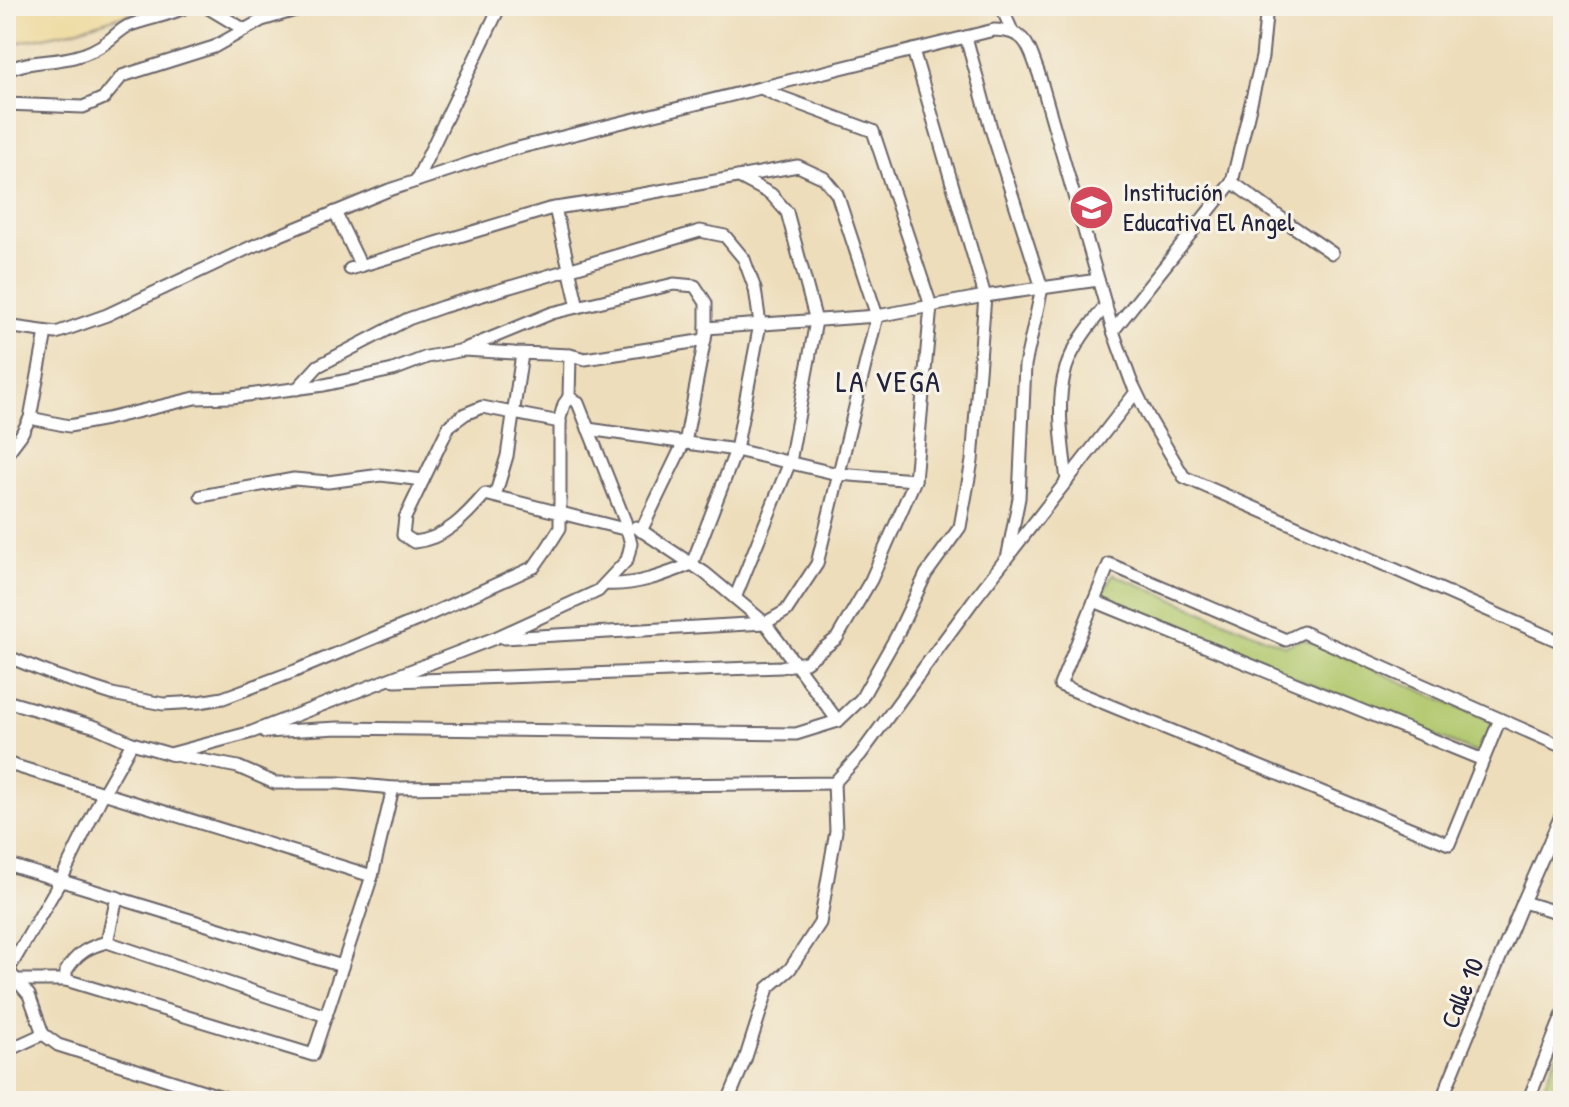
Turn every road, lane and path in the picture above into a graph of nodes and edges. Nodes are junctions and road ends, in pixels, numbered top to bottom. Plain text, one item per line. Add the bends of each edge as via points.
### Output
1 (188, 6) edge
2 (205, 6) edge
3 (309, 6) edge
4 (500, 6) edge
5 (1001, 6) edge
6 (1267, 6) edge
7 (245, 30) junction
8 (1012, 31) junction
9 (966, 37) junction
10 (913, 50) junction
11 (6, 71) edge
12 (761, 88) junction
13 (6, 104) edge
14 (739, 177) junction
15 (416, 181) junction
16 (1232, 182) junction
17 (555, 208) junction
18 (335, 212) junction
19 (1332, 253) dead end
20 (570, 268) junction
21 (1098, 280) junction
22 (1042, 288) junction
23 (985, 296) junction
24 (1106, 305) junction
25 (931, 306) junction
26 (578, 307) junction
27 (877, 316) junction
28 (816, 321) junction
29 (760, 324) junction
30 (6, 326) edge
31 (1113, 331) junction
32 (46, 332) junction
33 (706, 334) junction
34 (464, 350) junction
35 (522, 354) junction
36 (570, 355) junction
37 (297, 389) junction
38 (1136, 392) junction
39 (569, 397) junction
40 (514, 413) junction
41 (30, 418) junction
42 (560, 422) junction
43 (588, 429) junction
44 (684, 443) junction
45 (736, 450) junction
46 (6, 455) edge
47 (790, 462) junction
48 (838, 474) junction
49 (423, 480) junction
50 (915, 480) junction
51 (1067, 481) junction
52 (201, 496) dead end
53 (495, 496) junction
54 (561, 512) junction
55 (626, 525) junction
56 (641, 531) junction
57 (1007, 558) junction
58 (692, 564) junction
59 (605, 584) junction
60 (735, 598) junction
61 (1094, 601) junction
62 (765, 623) junction
63 (495, 638) junction
64 (1563, 643) edge
65 (6, 656) edge
66 (797, 664) junction
67 (386, 681) junction
68 (6, 701) edge
69 (1500, 719) junction
70 (838, 721) junction
71 (252, 732) junction
72 (132, 743) junction
73 (1563, 747) edge
74 (170, 754) junction
75 (1483, 760) junction
76 (6, 763) edge
77 (834, 783) junction
78 (393, 788) junction
79 (104, 792) junction
80 (1563, 811) edge
81 (6, 864) edge
82 (372, 876) junction
83 (61, 880) junction
84 (117, 897) junction
85 (1523, 902) junction
86 (1563, 914) edge
87 (107, 942) junction
88 (342, 966) junction
89 (7, 968) edge
90 (18, 980) junction
91 (66, 980) junction
92 (1563, 1014) edge
93 (326, 1016) junction
94 (43, 1034) junction
95 (6, 1051) edge
96 (235, 1101) edge
97 (728, 1101) edge
98 (1441, 1101) edge
99 (1528, 1101) edge

1 - 11 street via 126,27 90,52
2 - 7 street
3 - 7 street
4 - 15 street
5 - 8 street
6 - 16 street via 1262,57
7 - 13 street via 214,47 122,76 104,98 83,107
8 - 9 street
8 - 21 street via 1027,44 1039,74
9 - 10 street
9 - 22 street
10 - 12 street
10 - 23 street
12 - 15 street via 510,150
12 - 25 street via 873,131
14 - 17 street
14 - 27 street via 798,166 824,178 837,194
14 - 28 street via 771,194 787,212
15 - 18 street
16 - 19 street
16 - 31 street
17 - 18 street via 356,268
17 - 20 street
18 - 32 street via 107,315
20 - 26 street
20 - 29 street via 700,231 725,236 744,259
20 - 37 street via 408,319 318,366
21 - 22 street
21 - 24 street
22 - 23 street
22 - 57 street via 1025,365 1019,498
23 - 25 street
23 - 70 street via 972,461 960,527 926,574 861,699
24 - 31 street
24 - 51 street via 1081,337 1066,369 1060,407
25 - 27 street
25 - 50 street
26 - 33 street via 674,284 695,286 706,303
26 - 34 street
27 - 28 street
27 - 48 street
28 - 29 street
28 - 47 street
29 - 33 street
29 - 45 street
30 - 32 street
31 - 38 street
32 - 41 street
33 - 36 street via 585,359
33 - 44 street
34 - 35 street
34 - 37 street
35 - 36 street
35 - 40 street
36 - 39 street
37 - 41 street via 195,398 69,426
38 - 51 street
38 - 64 street via 1184,477
39 - 42 street
39 - 43 street via 578,403
40 - 42 street
40 - 49 street via 482,407 465,414 449,426
40 - 53 street
41 - 46 street
42 - 54 street
43 - 44 street
43 - 55 street
44 - 45 street
44 - 56 street
45 - 47 street
45 - 58 street
47 - 48 street
47 - 60 street
48 - 50 street
48 - 62 street via 817,564 786,611
49 - 52 street via 381,475 328,482 294,479
49 - 53 street via 403,527 403,535 414,542 437,537 485,494
50 - 66 street via 871,580 837,638
51 - 57 street
53 - 54 street
54 - 55 street
54 - 65 street via 560,528 534,567 223,698 163,704 112,694
55 - 56 street
55 - 59 street via 631,544 627,560
56 - 58 street
57 - 77 street
58 - 59 street via 652,579
58 - 60 street
59 - 63 street
60 - 62 street
61 - 69 street via 1109,564 1286,640 1303,632
61 - 75 street
61 - 75 street via 1060,685 1103,703 1449,844
62 - 63 street
62 - 66 street
63 - 67 street
66 - 67 street
66 - 70 street
67 - 71 street
68 - 72 street
69 - 73 street
69 - 75 street
70 - 71 street via 796,734 338,728
71 - 74 street
72 - 74 street
72 - 79 street
74 - 78 street via 238,767 275,783
76 - 79 street
77 - 78 street
77 - 97 street via 836,831 820,923 790,969 768,988
78 - 82 street
79 - 82 street
79 - 83 street
80 - 85 street, Calle 10
81 - 83 street
82 - 88 street
83 - 84 street
83 - 89 street
84 - 87 street
84 - 88 street
85 - 86 street
85 - 98 street, Calle 10
87 - 91 street via 80,953 66,971
87 - 93 street
88 - 93 street
89 - 90 street
90 - 91 street
90 - 94 street
91 - 93 street via 313,1055
92 - 99 street
94 - 95 street
94 - 96 street via 58,1045

